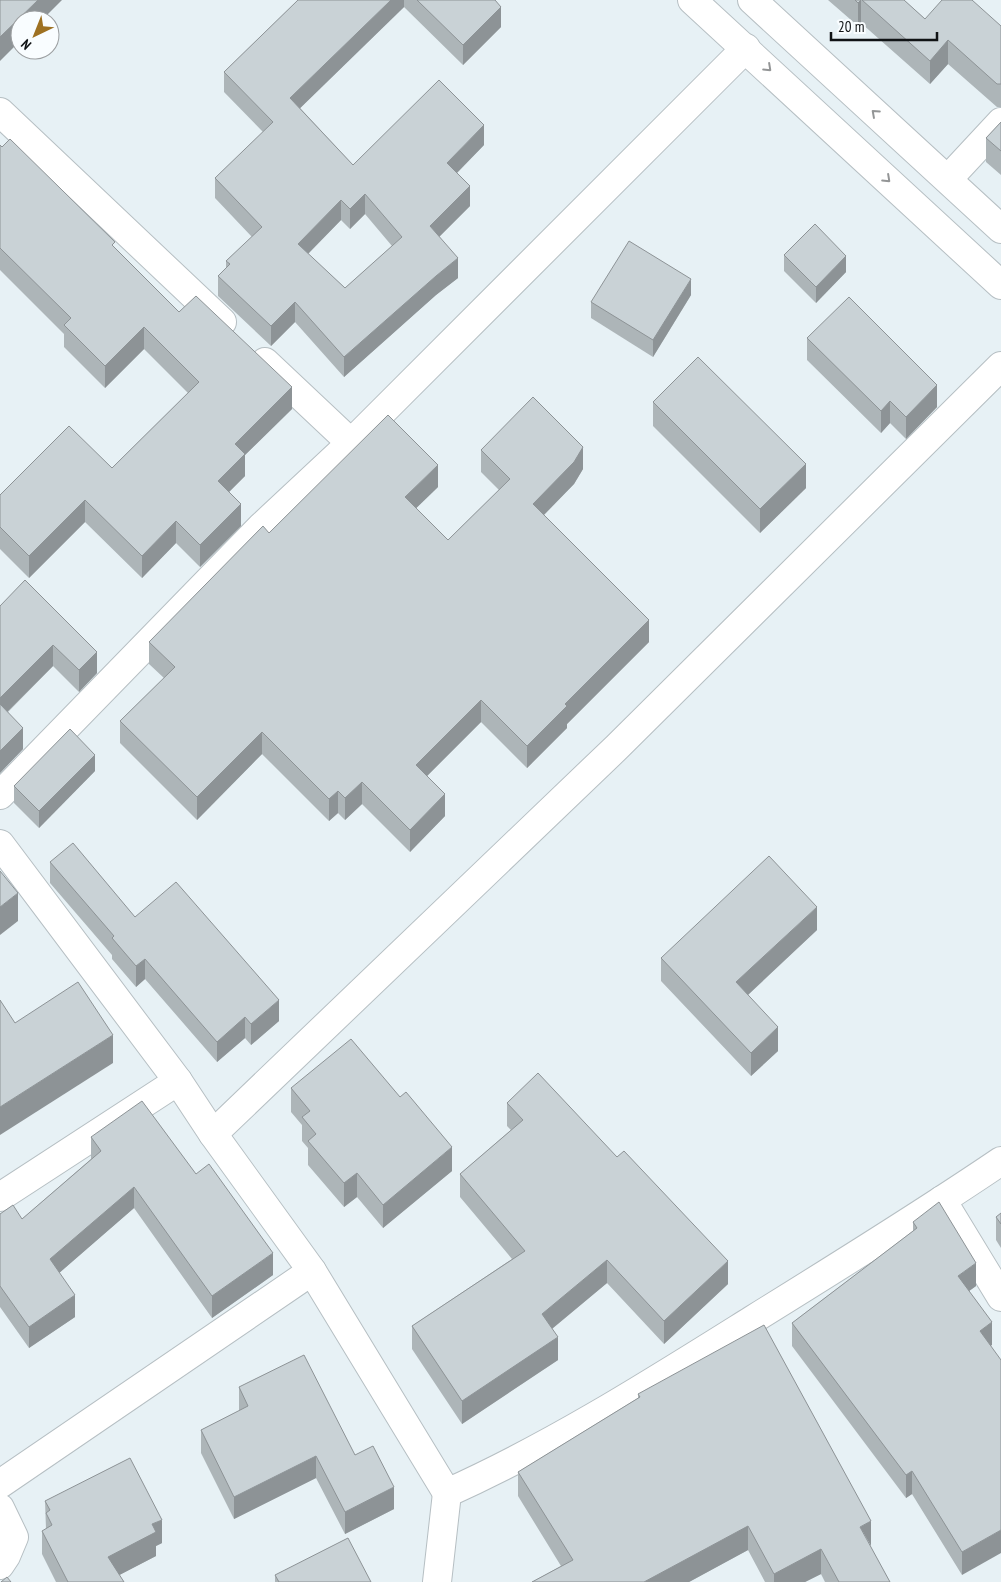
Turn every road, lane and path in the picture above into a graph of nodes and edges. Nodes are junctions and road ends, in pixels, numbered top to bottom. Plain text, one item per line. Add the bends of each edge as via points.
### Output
1 (692, 0) edge
2 (752, 0) edge
3 (746, 48) junction
4 (0, 112) edge
5 (1001, 122) edge
6 (948, 179) junction
7 (1001, 230) edge
8 (1001, 285) edge
9 (1001, 366) edge
10 (351, 443) junction
11 (0, 795) edge
12 (0, 844) edge
13 (178, 1081) junction
14 (213, 1134) junction
15 (1001, 1161) edge
16 (0, 1197) edge
17 (942, 1200) junction
18 (312, 1271) junction
19 (1001, 1297) edge
20 (0, 1484) edge
21 (447, 1493) junction
22 (0, 1508) edge
23 (0, 1565) edge
24 (437, 1582) edge

1 - 3 street
6 -> 2 street
3 -> 8 street
3 - 10 street
4 - 10 street
5 - 6 street
6 - 7 street
9 - 14 street via 617,747
10 - 11 street via 261,527
12 - 13 street
13 - 14 street
13 - 16 street
14 - 18 street
15 - 17 street
17 - 19 street
17 - 21 street via 628,1398 500,1469
18 - 20 street
18 - 21 street
21 - 24 street
22 - 23 street via 14,1537

